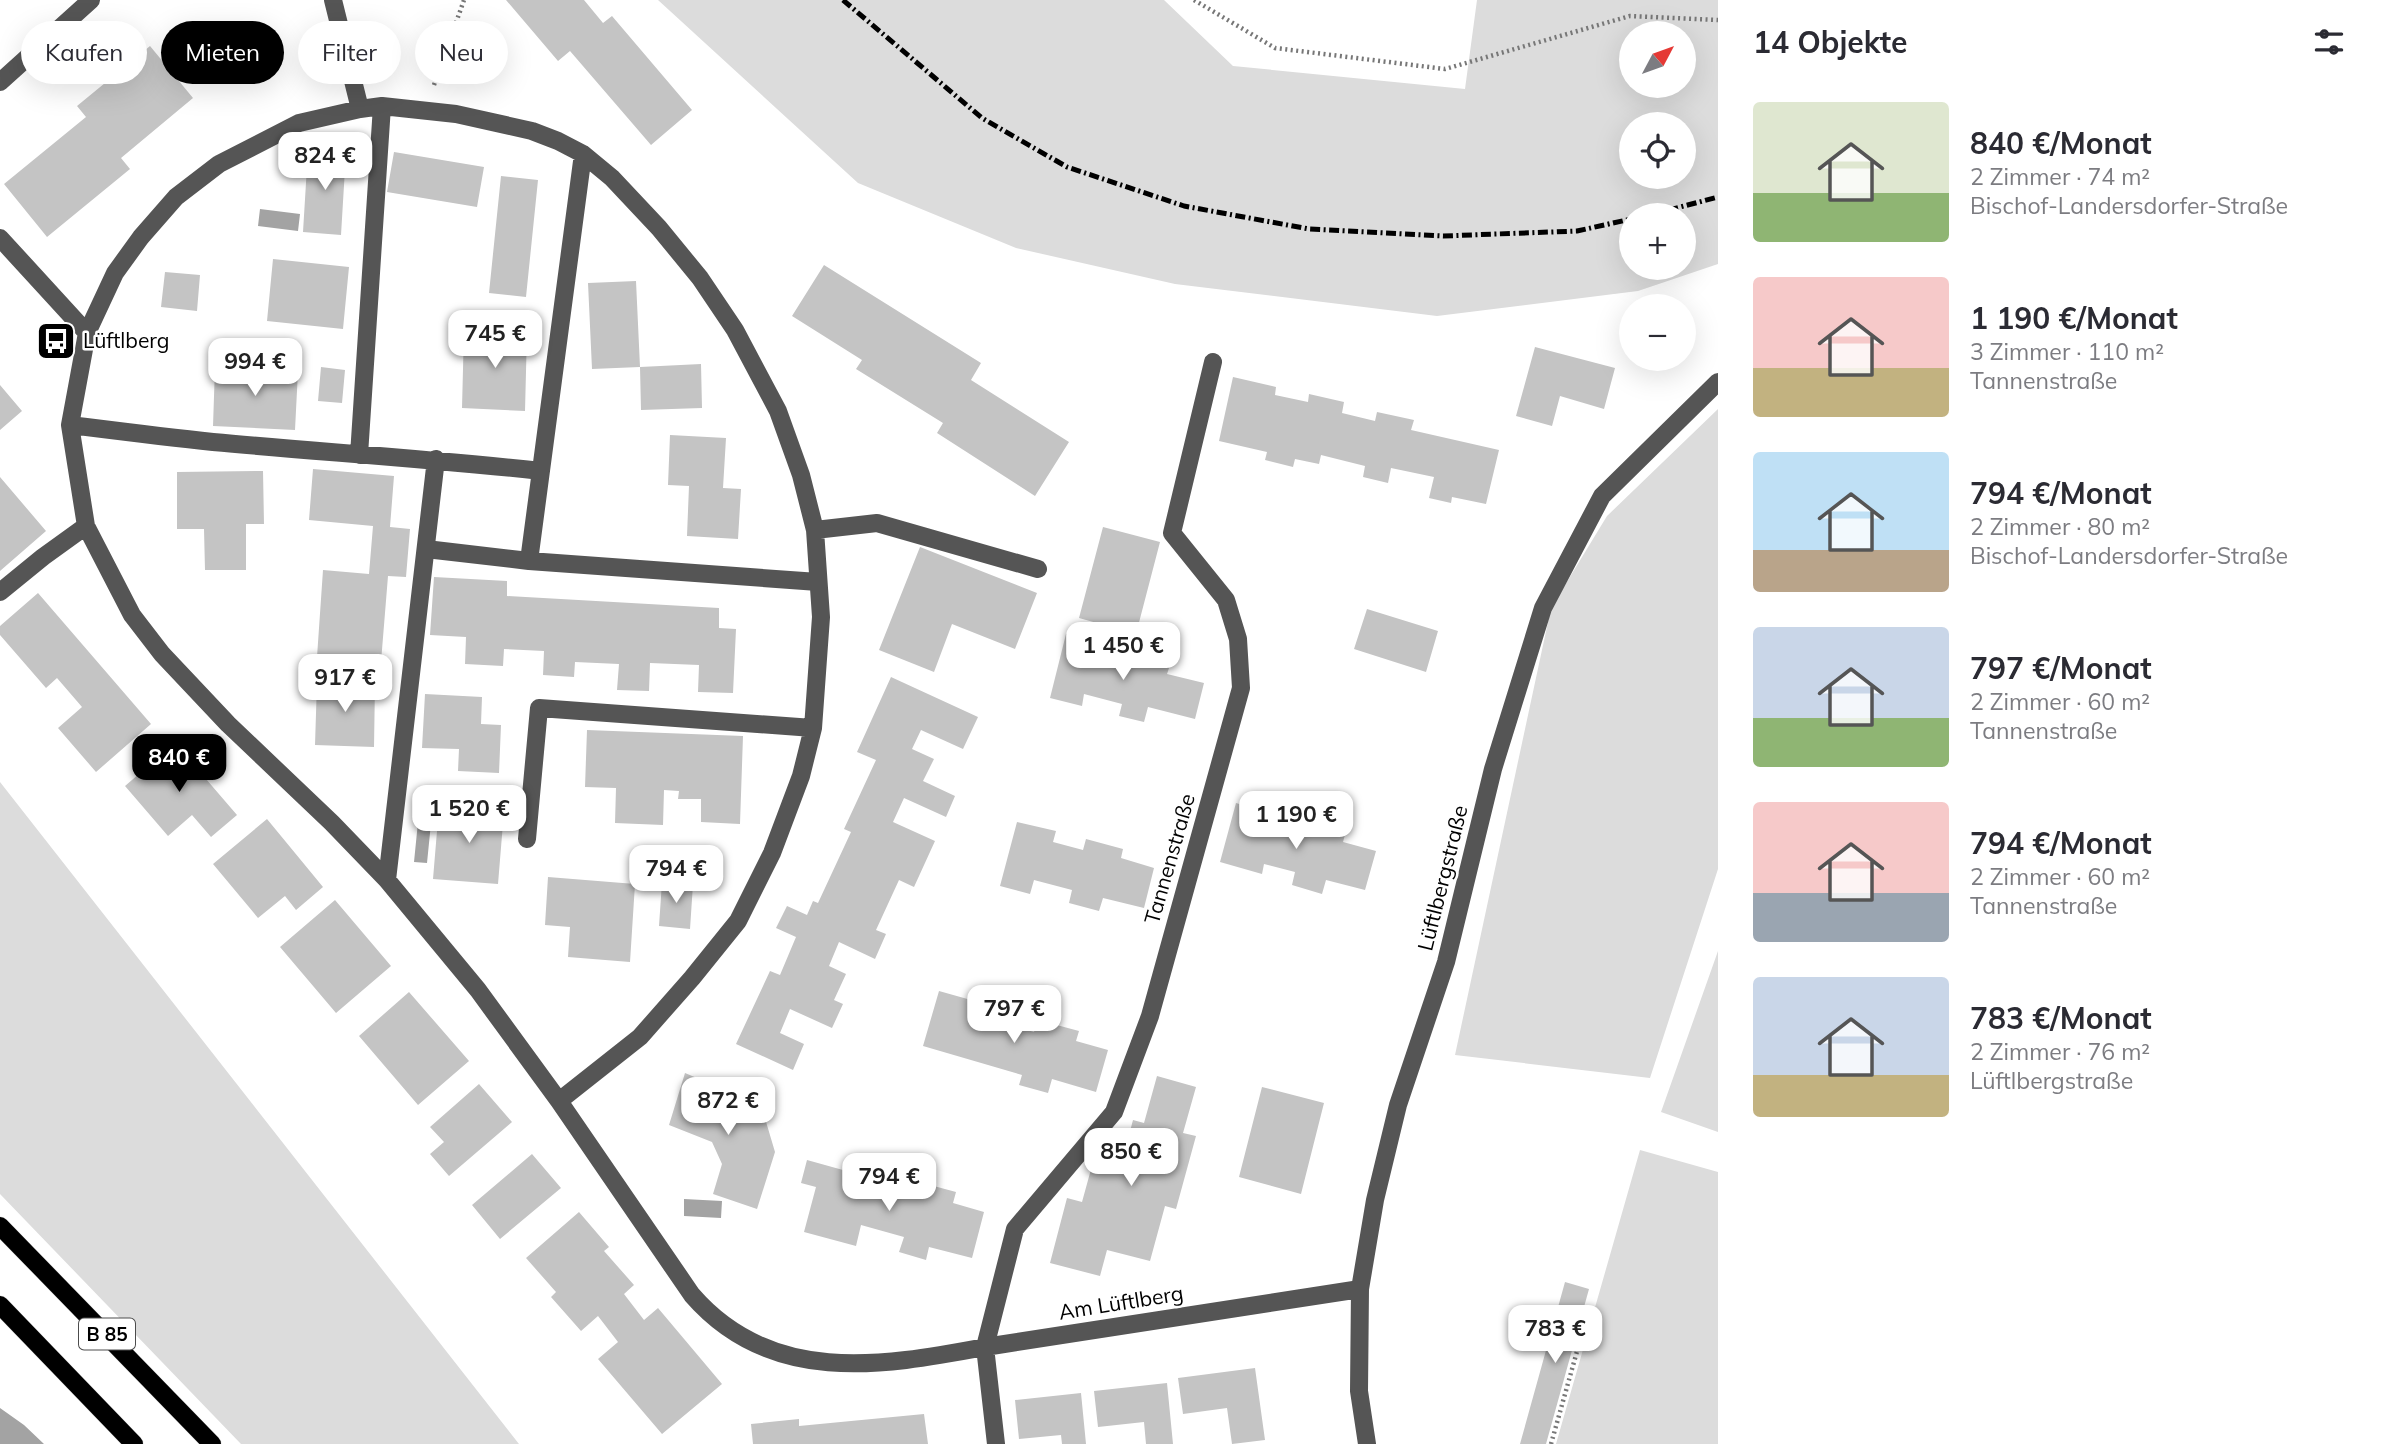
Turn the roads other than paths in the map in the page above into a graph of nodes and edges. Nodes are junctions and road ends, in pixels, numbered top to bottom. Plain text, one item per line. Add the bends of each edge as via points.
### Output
1 (91, 0) edge
2 (332, 0) edge
3 (0, 82) edge
4 (382, 106) junction
5 (359, 108) junction
6 (583, 155) junction
7 (0, 238) edge
8 (87, 333) junction
9 (1213, 362) dead end
10 (1718, 382) edge
11 (70, 425) junction
12 (359, 455) junction
13 (436, 459) junction
14 (541, 471) junction
15 (86, 526) junction
16 (815, 530) junction
17 (426, 549) junction
18 (529, 561) junction
19 (1038, 569) dead end
20 (818, 582) junction
21 (0, 593) edge
22 (813, 728) junction
23 (527, 839) dead end
24 (387, 880) junction
25 (559, 1101) junction
26 (0, 1226) edge
27 (1360, 1289) junction
28 (0, 1305) edge
29 (985, 1347) junction
30 (134, 1444) edge
31 (212, 1444) edge
32 (996, 1444) edge
33 (1367, 1444) edge

1 - 3 street
2 - 5 street
4 - 5 street, Am Lüftlberg
4 - 6 street, Am Lüftlberg via 456,114 532,131
4 - 12 street
5 - 8 street, Am Lüftlberg via 299,123 219,164 176,197 116,273
6 - 14 street
6 - 16 street, Am Lüftlberg via 612,178 659,228 735,330 778,411 802,475
7 - 8 street
8 - 11 street, Am Lüftlberg
9 - 29 street, Tannenstraße via 1172,533 1226,600 1238,639 1241,688 1150,1016 1114,1112 1015,1230
10 - 27 street, Lüftlbergstraße via 1602,496 1544,608 1493,769 1446,962 1398,1105
11 - 12 street
11 - 15 street, Am Lüftlberg
12 - 13 street
13 - 14 street
13 - 17 street
14 - 18 street
15 - 21 street
15 - 24 street, Am Lüftlberg via 132,615 162,654
16 - 19 street via 877,523
16 - 20 street, Am Lüftlberg
17 - 18 street
17 - 24 street
18 - 20 street
20 - 22 street, Am Lüftlberg via 821,617
22 - 23 street via 539,708
22 - 25 street, Am Lüftlberg via 801,776 772,853 738,921 640,1037
24 - 25 street, Am Lüftlberg via 478,990
25 - 29 street, Am Lüftlberg via 692,1295 729,1329 768,1350 831,1364 928,1358
26 - 31 main road, B 85
27 - 29 street, Am Lüftlberg
27 - 33 street, Lüftlbergstraße via 1359,1391
28 - 30 main road, B 85
29 - 32 street

